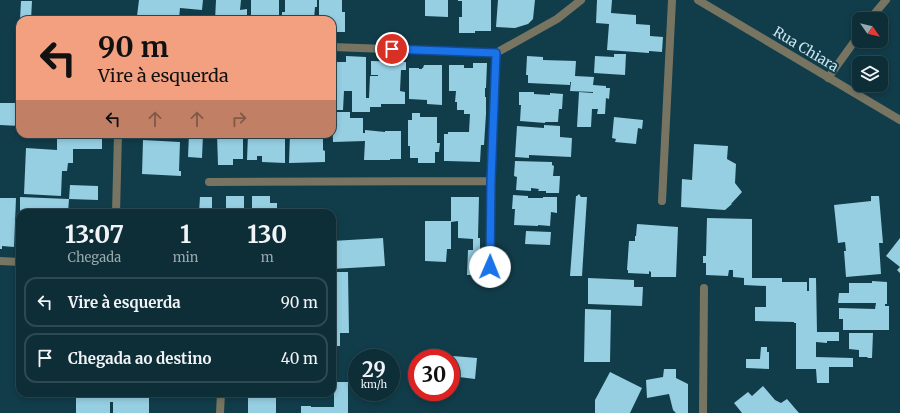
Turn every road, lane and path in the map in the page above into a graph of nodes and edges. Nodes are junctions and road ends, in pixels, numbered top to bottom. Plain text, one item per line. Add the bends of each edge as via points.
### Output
1 (581, 0) edge
2 (672, 0) edge
3 (698, 0) edge
4 (886, 0) edge
5 (708, 2) edge
6 (876, 12) edge
7 (852, 45) edge
8 (336, 47) edge
9 (496, 53) junction
10 (828, 78) junction
11 (900, 120) edge
12 (118, 138) edge
13 (491, 181) junction
14 (209, 182) dead end
15 (662, 201) dead end
16 (116, 209) edge
17 (0, 261) edge
18 (16, 262) edge
19 (490, 267) dead end
20 (704, 288) dead end
21 (221, 397) edge
22 (220, 413) edge
23 (703, 413) edge

1 - 9 street via 557,19
2 - 15 street
3 - 5 street, Rua Chiara
4 - 6 street
5 - 10 street, Rua Chiara
7 - 10 street
8 - 9 street
9 - 13 street
10 - 11 street, Rua Chiara
12 - 16 street
13 - 14 street
13 - 19 street
17 - 18 street
20 - 23 street
21 - 22 street

